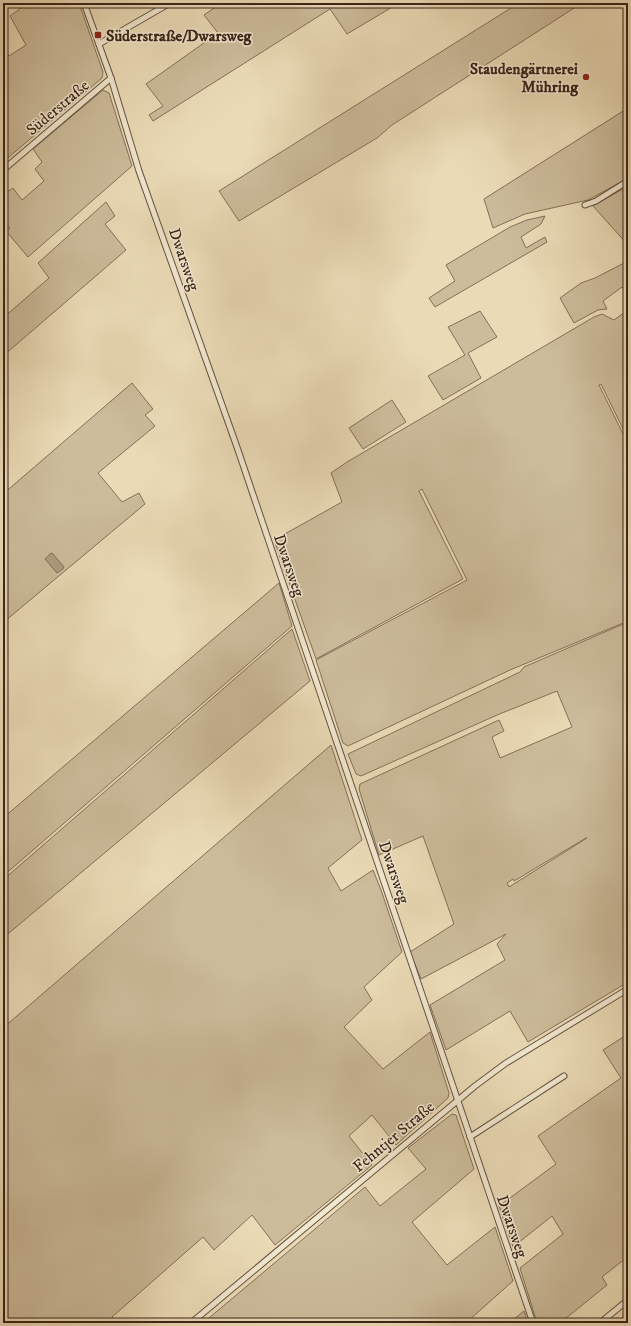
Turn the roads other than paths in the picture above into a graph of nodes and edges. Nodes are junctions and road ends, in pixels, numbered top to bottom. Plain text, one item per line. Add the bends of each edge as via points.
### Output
1 (84, 3) edge
2 (170, 3) edge
3 (99, 44) junction
4 (110, 78) junction
5 (3, 170) edge
6 (628, 181) edge
7 (585, 205) dead end
8 (628, 989) edge
9 (564, 1076) dead end
10 (457, 1100) junction
11 (470, 1137) junction
12 (628, 1300) edge
13 (191, 1323) edge
14 (533, 1323) edge
15 (600, 1323) edge

1 - 3 street, Dwarsweg
2 - 3 street
3 - 4 street, Dwarsweg
4 - 5 street, Süderstraße
4 - 10 street, Dwarsweg via 139,171 241,457
6 - 7 street
8 - 10 street, Fehntjer Straße via 506,1064
9 - 11 street
10 - 11 street, Dwarsweg
10 - 13 street, Fehntjer Straße
11 - 14 street, Dwarsweg
12 - 15 street

